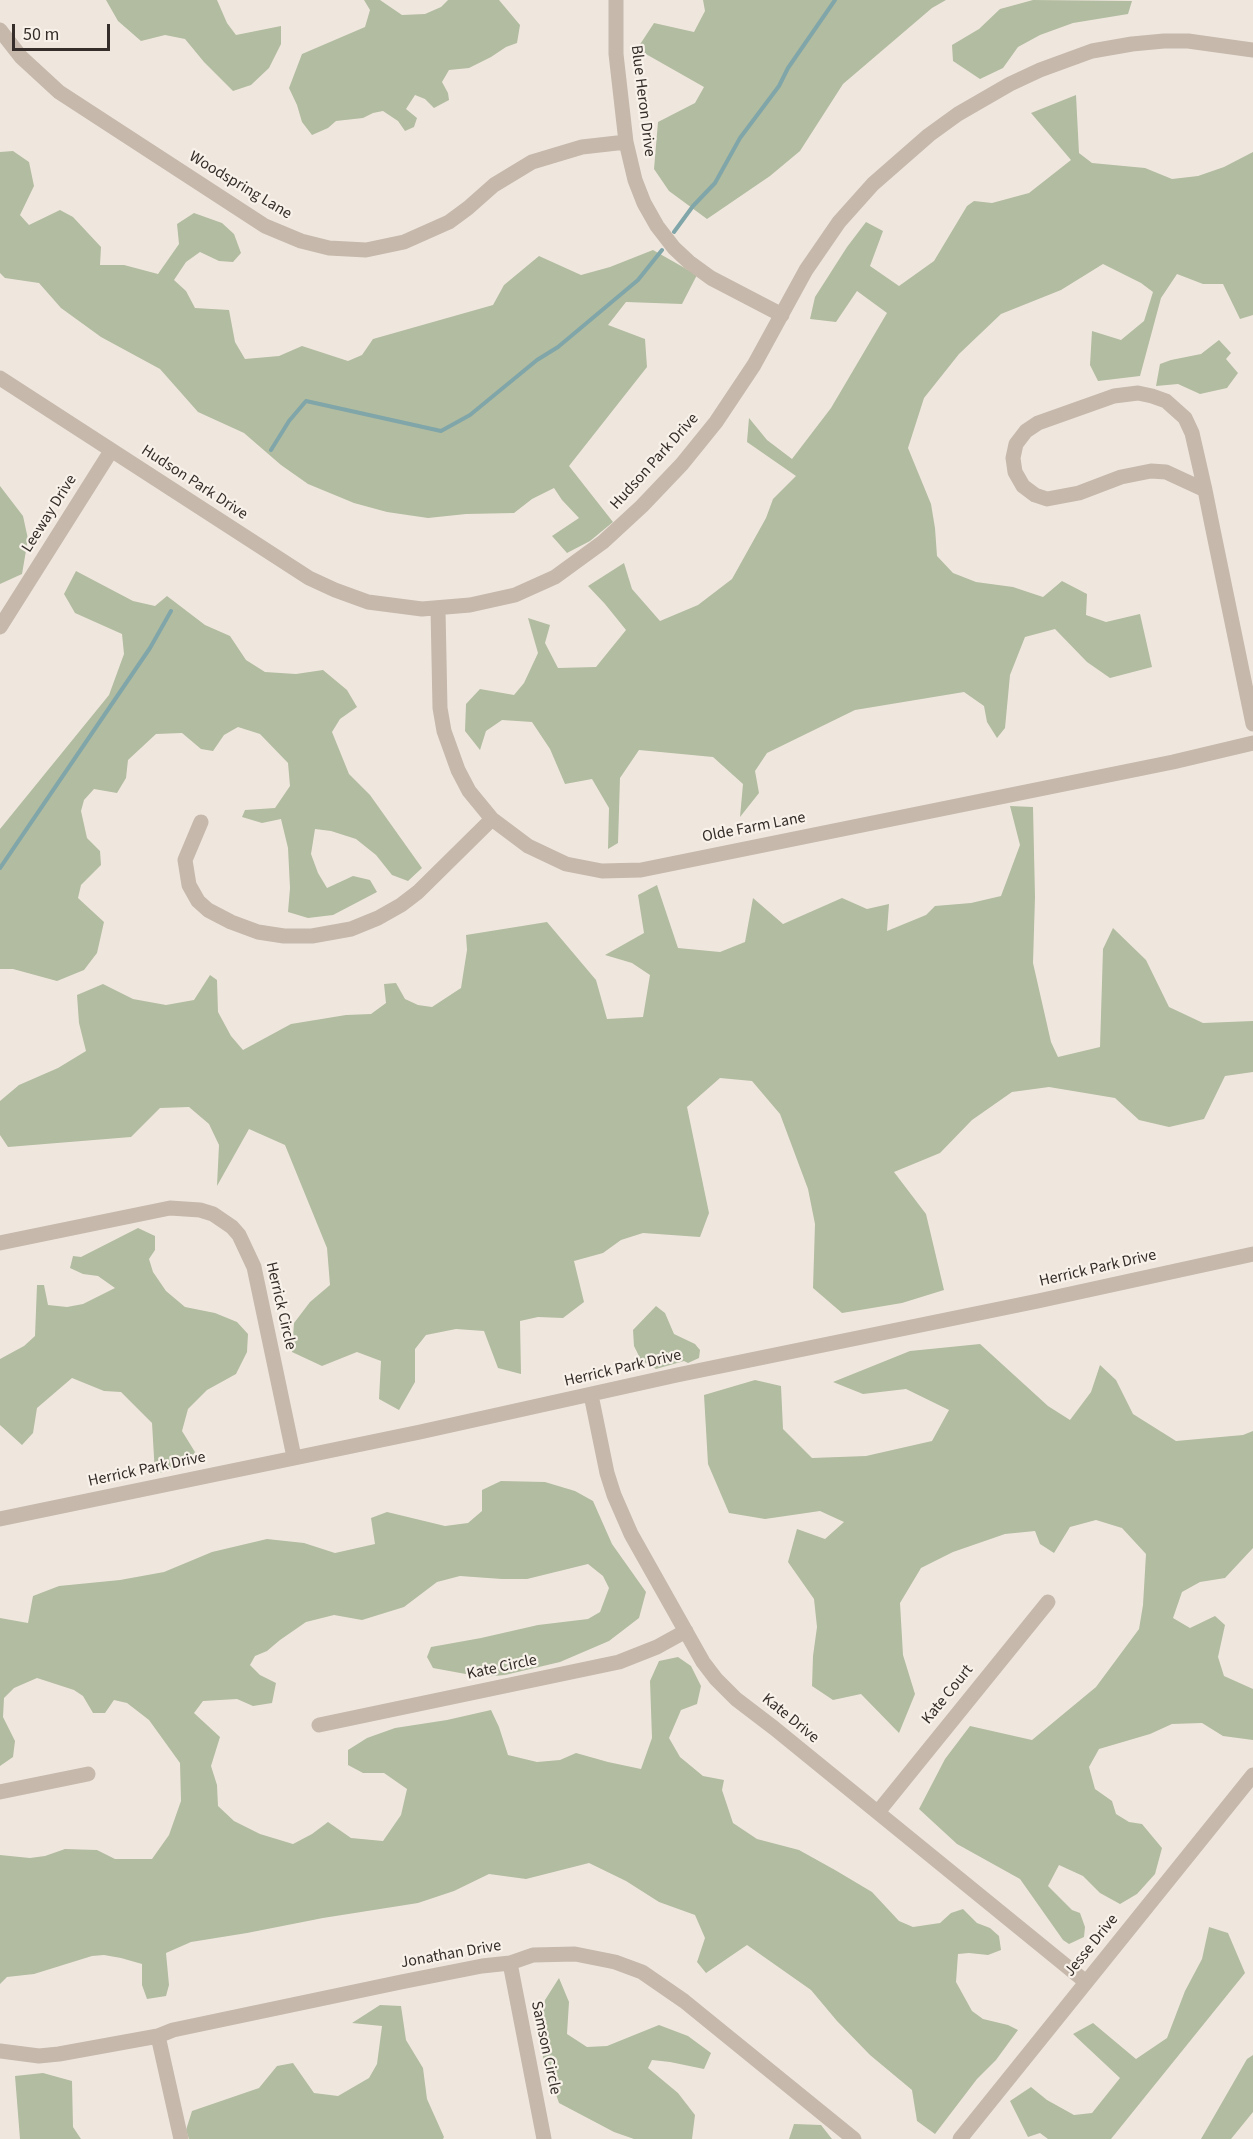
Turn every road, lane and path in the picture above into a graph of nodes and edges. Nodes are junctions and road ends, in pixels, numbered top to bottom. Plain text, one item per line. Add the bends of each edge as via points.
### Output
1 (616, 0) edge
2 (0, 30) edge
3 (1253, 50) edge
4 (626, 142) junction
5 (782, 315) junction
6 (0, 378) edge
7 (111, 451) junction
8 (1205, 490) junction
9 (438, 609) junction
10 (0, 627) edge
11 (1253, 724) edge
12 (1253, 743) edge
13 (492, 819) junction
14 (201, 822) dead end
15 (0, 1243) edge
16 (1253, 1254) edge
17 (591, 1395) junction
18 (294, 1457) junction
19 (0, 1519) edge
20 (1048, 1602) dead end
21 (686, 1631) junction
22 (319, 1725) dead end
23 (88, 1774) dead end
24 (1253, 1775) edge
25 (0, 1792) edge
26 (878, 1812) junction
27 (510, 1963) junction
28 (1086, 1982) junction
29 (158, 2036) junction
30 (0, 2051) edge
31 (181, 2139) edge
32 (544, 2139) edge
33 (854, 2139) edge
34 (960, 2139) edge

1 - 4 street, Blue Heron Drive via 616,54
2 - 4 street, Woodspring Lane via 27,63 69,98 265,226 329,249 366,250 408,241 449,222 494,185 531,162 582,147
3 - 5 street, Hudson Park Drive via 1188,41 1132,44 1092,51 1010,84 929,135 873,184 839,222 806,270
4 - 5 street, Blue Heron Drive via 644,203 674,248 711,278
5 - 9 street, Hudson Park Drive via 716,422 682,464 603,542 555,577 514,595
6 - 7 street, Hudson Park Drive
7 - 9 street, Hudson Park Drive via 309,578 368,602
7 - 10 street, Leeway Drive
8 - 8 street via 1185,418 1166,401 1138,393 1114,396 1038,423 1026,430 1016,444 1013,458 1023,486 1047,500 1151,471 1166,472
8 - 11 street
9 - 13 street, Olde Farm Lane via 444,731 469,791
12 - 13 street, Olde Farm Lane via 641,870 602,872 566,864 528,846
13 - 14 street via 401,905 351,929 312,936 258,932 208,910 198,900 189,885 185,860
15 - 18 street, Herrick Circle via 170,1208 200,1210 232,1227 254,1267
16 - 17 street, Herrick Park Drive
17 - 18 street, Herrick Park Drive
17 - 21 street, Kate Drive via 614,1495 631,1534
18 - 19 street, Herrick Park Drive
20 - 26 street, Kate Court
21 - 22 street, Kate Circle via 619,1662
21 - 26 street, Kate Drive via 703,1662 736,1700
23 - 25 street
24 - 28 street, Jesse Drive
26 - 28 street, Kate Drive
27 - 29 street, Jonathan Drive via 401,1982
27 - 32 street, Samson Circle
27 - 33 street, Jonathan Drive via 532,1955 575,1954 642,1972 684,2001
28 - 34 street, Jesse Drive
29 - 30 street, Jonathan Drive via 39,2056
29 - 31 street

